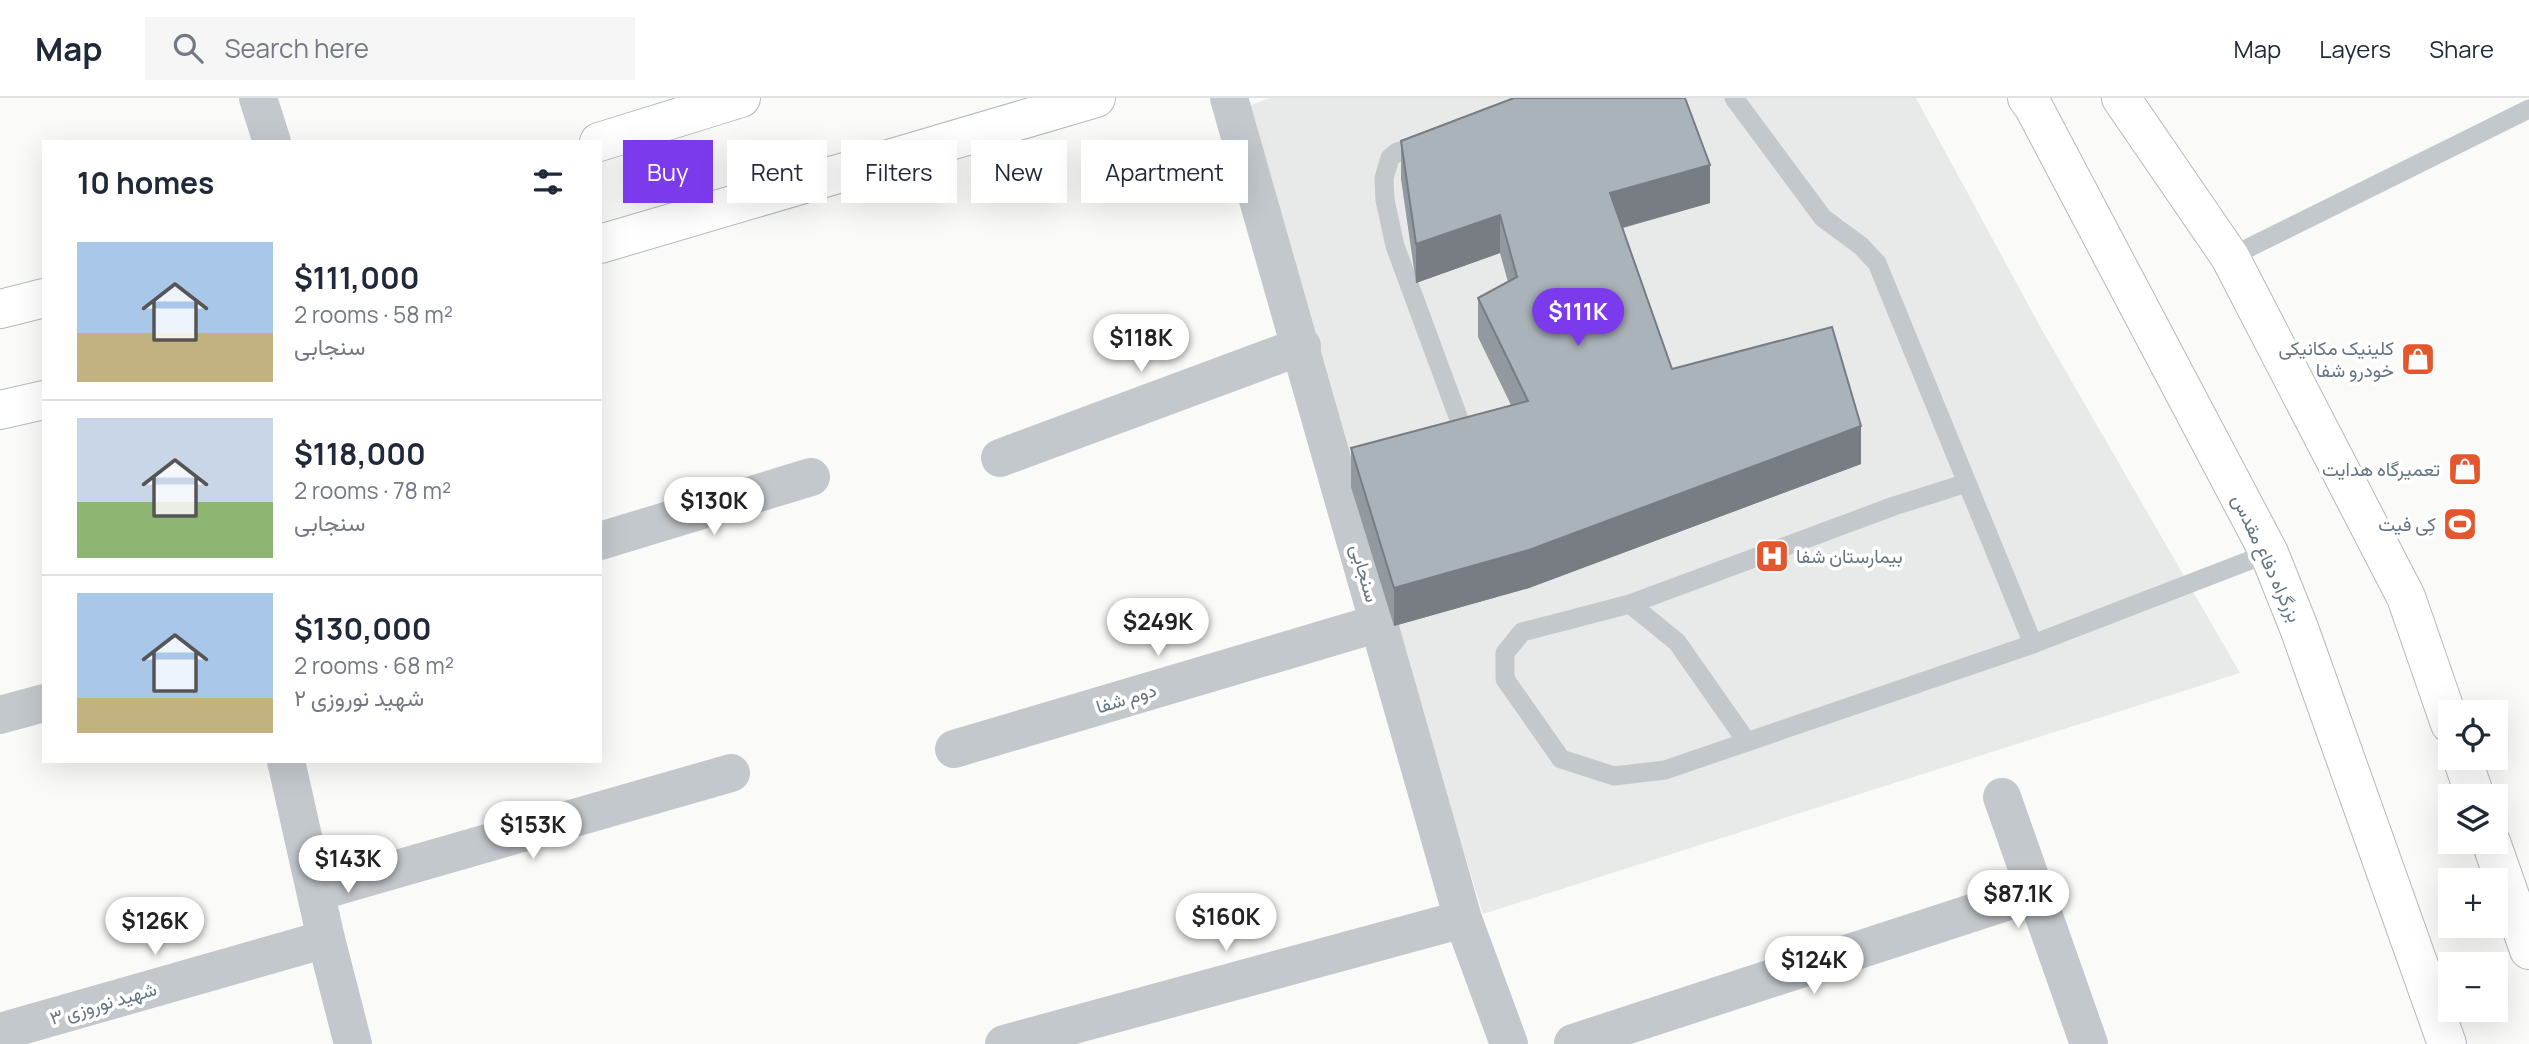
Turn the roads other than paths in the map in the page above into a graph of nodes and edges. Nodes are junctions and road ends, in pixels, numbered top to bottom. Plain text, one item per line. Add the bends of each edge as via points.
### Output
1 (258, 98) edge
2 (741, 98) edge
3 (1096, 98) edge
4 (1229, 98) edge
5 (1734, 98) edge
6 (2027, 98) edge
7 (2121, 98) edge
8 (2529, 109) edge
9 (1447, 135) edge
10 (271, 140) edge
11 (602, 141) edge
12 (602, 243) edge
13 (2230, 257) junction
14 (42, 298) edge
15 (0, 309) edge
16 (1302, 346) junction
17 (42, 400) edge
18 (0, 410) edge
19 (1467, 441) edge
20 (1000, 458) dead end
21 (811, 477) dead end
22 (1967, 482) junction
23 (602, 540) edge
24 (2269, 553) junction
25 (1630, 604) junction
26 (1378, 623) junction
27 (2033, 644) junction
28 (2442, 700) edge
29 (42, 704) edge
30 (0, 715) edge
31 (1747, 742) junction
32 (954, 749) dead end
33 (286, 763) edge
34 (732, 773) dead end
35 (2002, 797) dead end
36 (2495, 854) edge
37 (317, 892) junction
38 (2036, 892) junction
39 (1463, 919) junction
40 (326, 939) junction
41 (2529, 950) edge
42 (0, 1032) edge
43 (1573, 1043) edge
44 (353, 1044) edge
45 (1004, 1044) edge
46 (1509, 1044) edge
47 (2089, 1044) edge
48 (2447, 1044) edge

1 - 10 street
2 - 11 main road
3 - 12 main road
4 - 16 street, سنجابی
5 - 22 lane via 1823,218 1877,263
6 - 24 main road, بزرگراه دفاع مقدس
7 - 13 main road
8 - 13 lane
9 - 19 lane via 1390,158 1384,178 1385,200 1395,246
13 - 28 main road via 2406,597
14 - 15 main road
16 - 20 street
16 - 26 street, سنجابی
17 - 18 main road
21 - 23 street
22 - 25 lane
22 - 27 lane
24 - 27 lane
24 - 48 main road, بزرگراه دفاع مقدس
25 - 31 lane via 1677,642
25 - 31 lane via 1522,632 1504,653 1505,680 1561,759 1614,776 1665,770
26 - 32 street, دوم شفا
26 - 39 street, سنجابی
27 - 31 lane
29 - 30 street
33 - 37 street
34 - 37 street
35 - 38 street
36 - 41 main road
37 - 40 street
38 - 43 street
38 - 47 street
39 - 45 street
39 - 46 street, سنجابی
40 - 42 street, شهید نوروزی ۳
40 - 44 street

